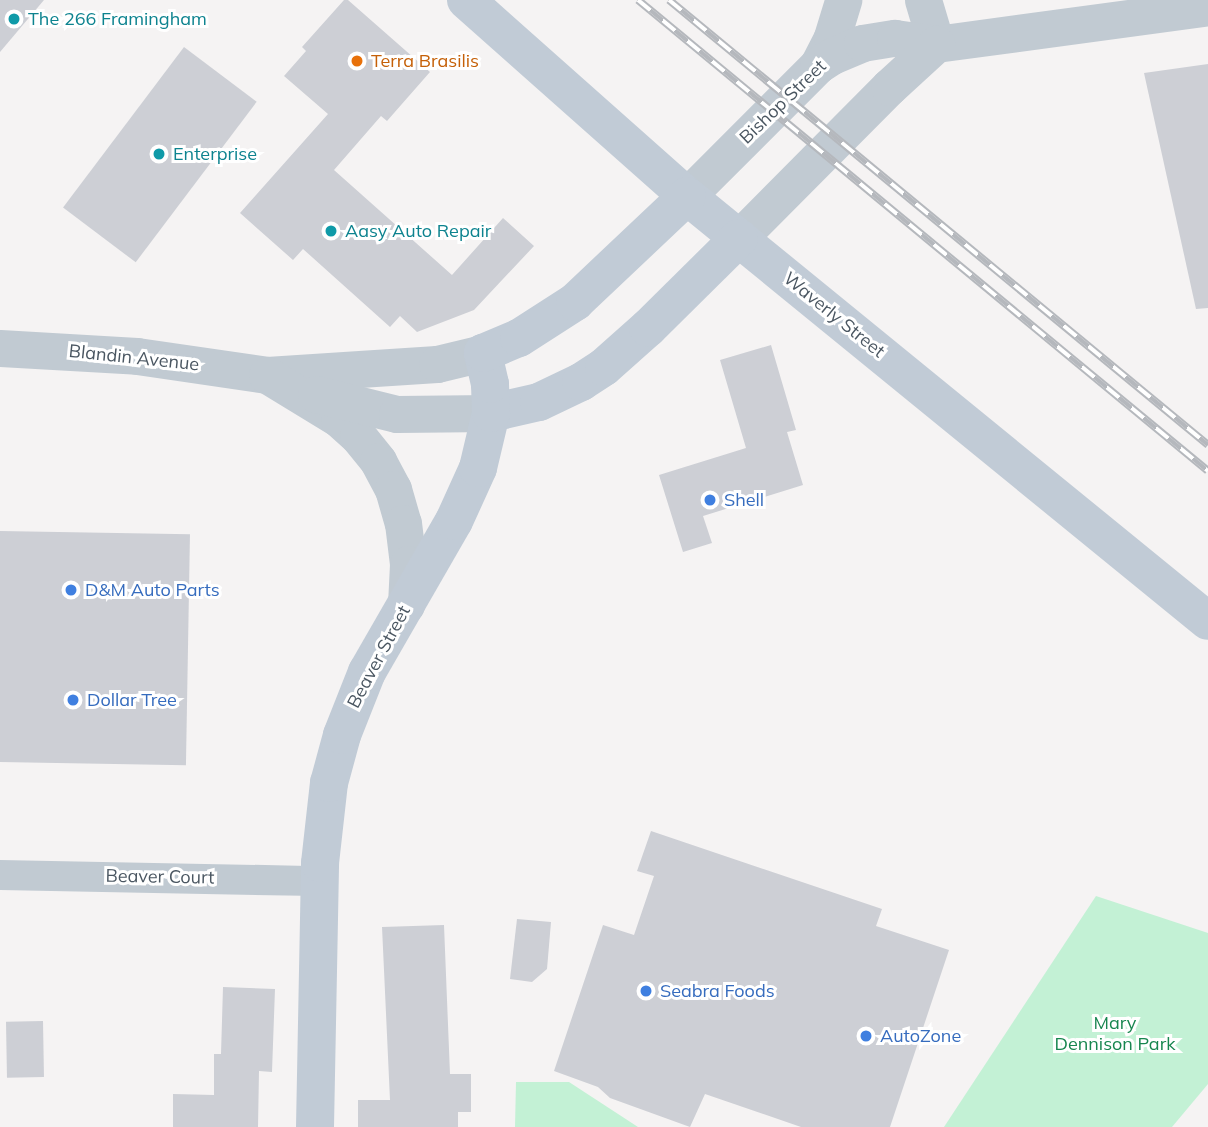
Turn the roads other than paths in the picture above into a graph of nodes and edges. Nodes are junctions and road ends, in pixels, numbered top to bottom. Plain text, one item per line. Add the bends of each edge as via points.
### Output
1 (466, 0) edge
2 (843, 0) edge
3 (923, 0) edge
4 (1208, 7) edge
5 (936, 44) junction
6 (818, 65) junction
7 (687, 196) junction
8 (739, 238) junction
9 (0, 348) edge
10 (483, 353) junction
11 (267, 375) junction
12 (491, 413) junction
13 (406, 605) junction
14 (1208, 621) edge
15 (0, 875) edge
16 (319, 881) junction
17 (315, 1127) edge

1 - 7 main road, Waverly Street
2 - 6 street
3 - 5 street
4 - 5 street, Bishop Street
5 - 6 street, Bishop Street via 878,40 848,48
5 - 8 street
6 - 7 street, Bishop Street
7 - 8 main road, Waverly Street
7 - 10 main road via 575,302 519,338
8 - 12 main road via 604,367 539,402
8 - 14 main road, Waverly Street
9 - 11 street, Blandin Avenue via 137,356
10 - 11 street, Blandin Avenue via 436,365
10 - 12 main road, Beaver Street
11 - 12 street, Blandin Avenue via 334,400 397,414
11 - 13 street via 339,419 379,461 403,523
12 - 13 main road, Beaver Street via 472,485
13 - 16 main road, Beaver Street via 367,672 342,735 325,801
15 - 16 street, Beaver Court
16 - 17 main road, Beaver Street

